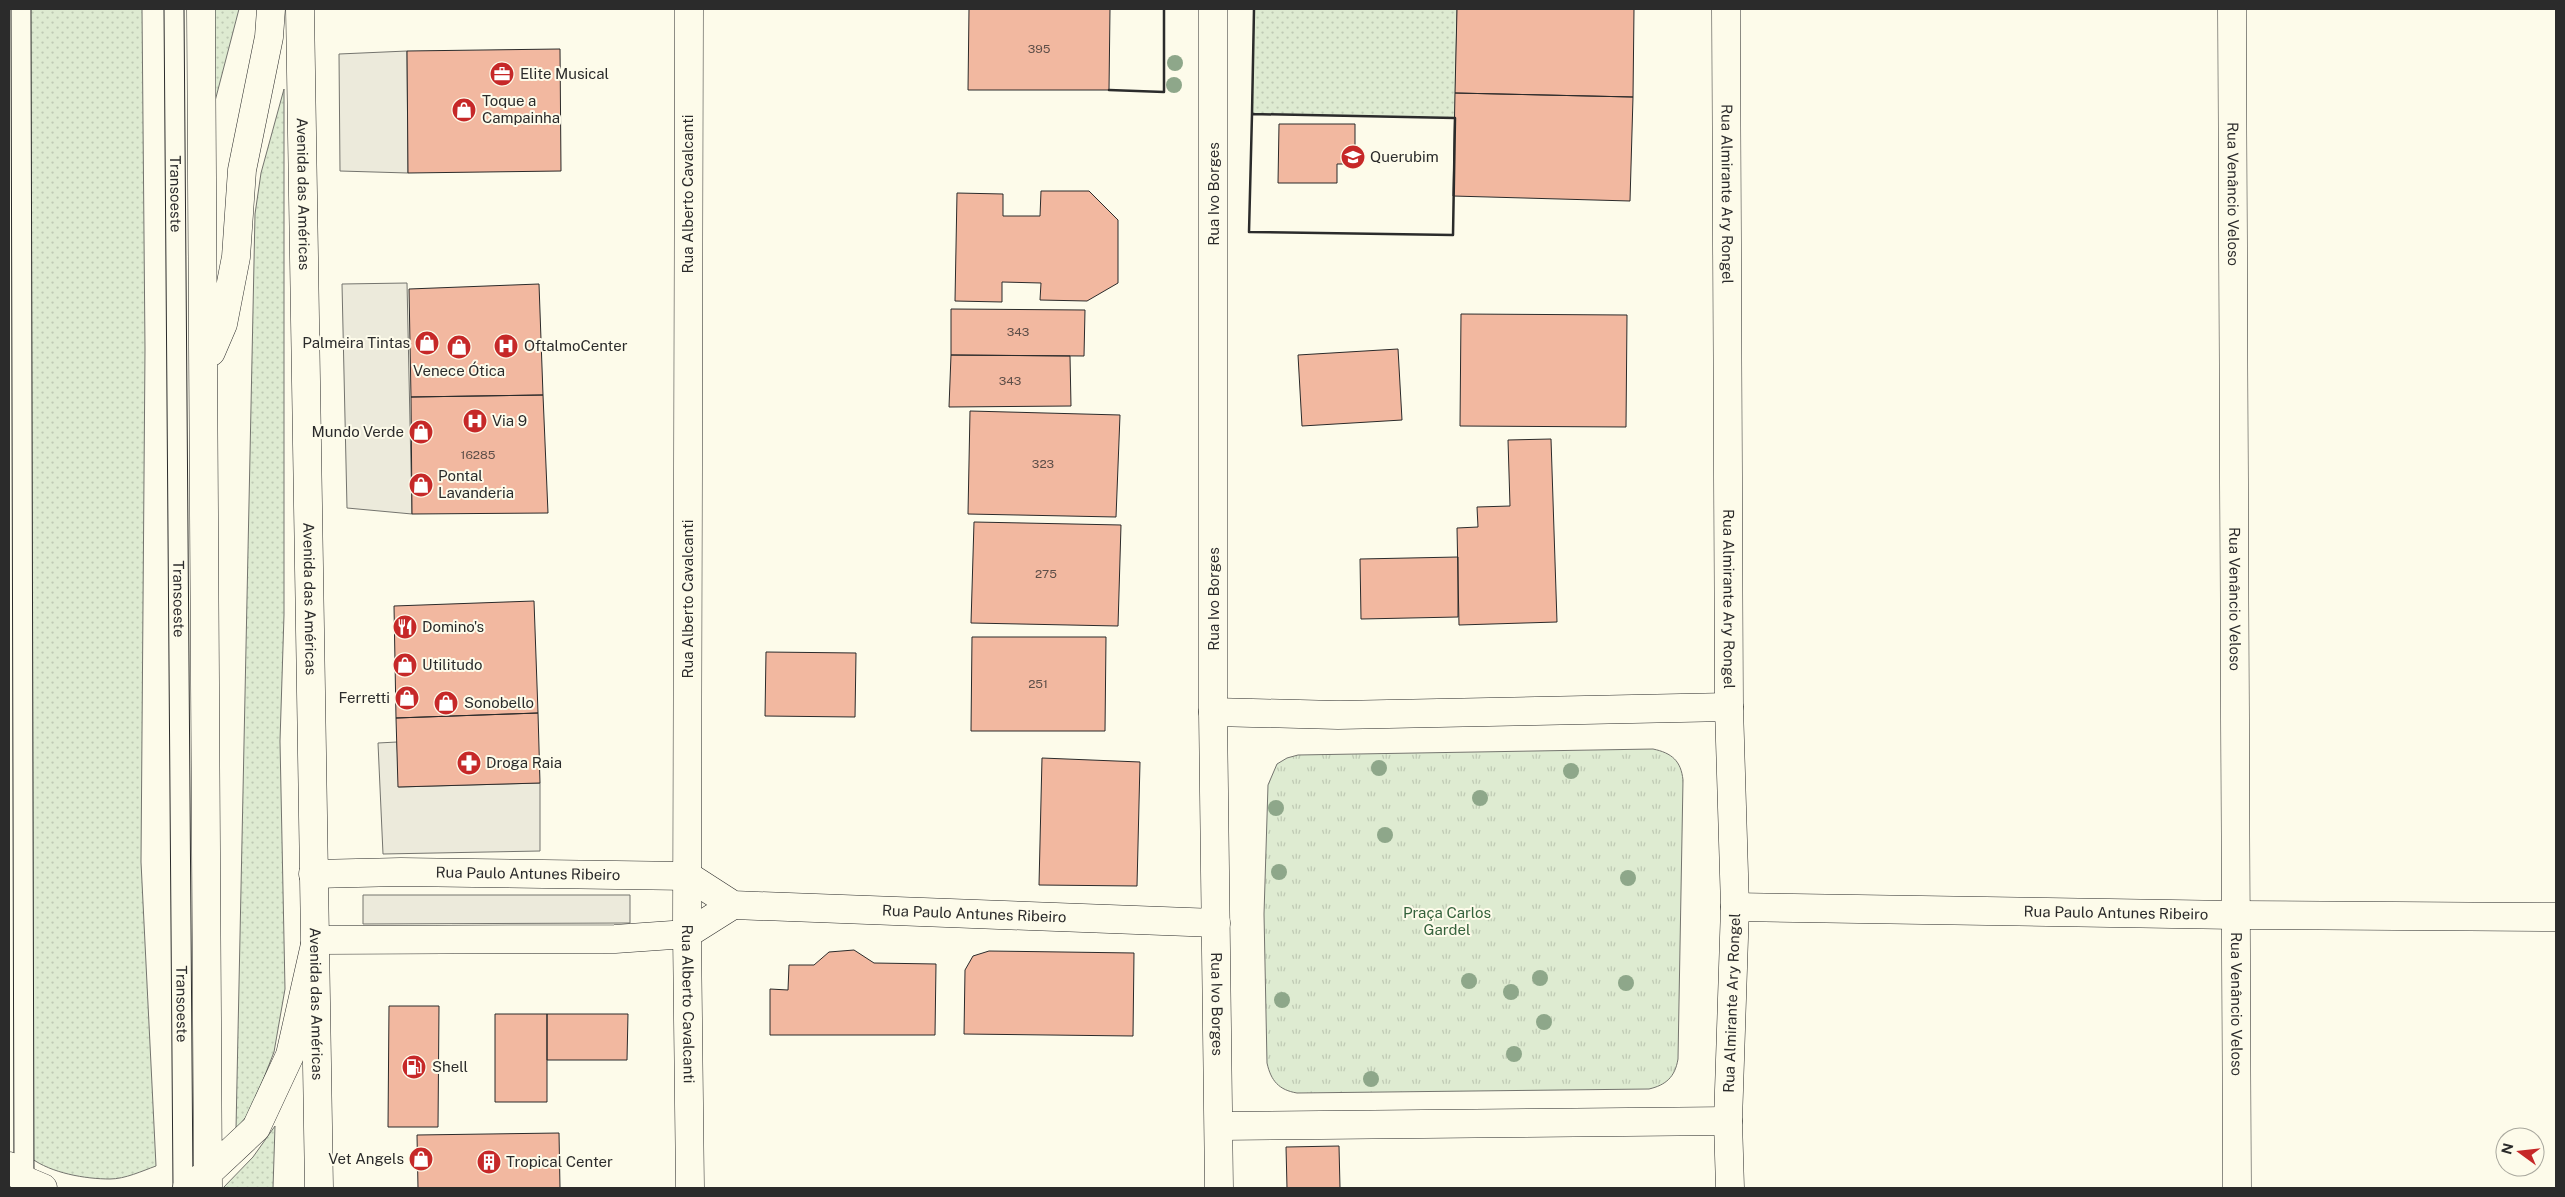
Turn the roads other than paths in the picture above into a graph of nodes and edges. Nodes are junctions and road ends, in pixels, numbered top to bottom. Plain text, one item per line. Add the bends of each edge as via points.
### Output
1 (21, 9) edge
2 (174, 9) edge
3 (202, 9) edge
4 (271, 9) edge
5 (300, 9) edge
6 (689, 9) edge
7 (1213, 9) edge
8 (1726, 9) edge
9 (2232, 9) edge
10 (205, 365) junction
11 (1729, 708) junction
12 (1213, 712) junction
13 (314, 874) junction
14 (688, 876) junction
15 (732, 905) junction
16 (1735, 907) junction
17 (2234, 915) junction
18 (2556, 917) edge
19 (1216, 923) junction
20 (688, 934) junction
21 (316, 940) junction
22 (1728, 1121) junction
23 (1219, 1126) junction
24 (25, 1181) edge
25 (201, 1183) edge
26 (183, 1188) edge
27 (319, 1188) edge
28 (690, 1188) edge
29 (1219, 1188) edge
30 (1730, 1188) edge
31 (2237, 1188) edge

1 - 24 lane
2 - 26 lane, Transoeste
3 - 10 main road
4 - 10 main road via 270,37 242,170 236,257 222,324
5 - 13 main road, Avenida das Américas
6 - 14 main road, Rua Alberto Cavalcanti
7 - 12 main road, Rua Ivo Borges
8 - 11 main road, Rua Almirante Ary Rongel
9 - 17 main road, Rua Venâncio Veloso
10 - 25 main road
11 - 12 main road via 1338,715
11 - 16 main road, Rua Almirante Ary Rongel
12 - 19 main road, Rua Ivo Borges
13 - 14 main road, Rua Paulo Antunes Ribeiro
13 - 21 main road, Avenida das Américas
14 - 15 main road
14 - 20 main road, Rua Alberto Cavalcanti
15 - 19 main road, Rua Paulo Antunes Ribeiro
15 - 20 main road
16 - 17 main road, Rua Paulo Antunes Ribeiro
16 - 22 main road, Rua Almirante Ary Rongel
17 - 18 main road, Rua Paulo Antunes Ribeiro
17 - 31 main road, Rua Venâncio Veloso
19 - 23 main road, Rua Ivo Borges
20 - 21 main road via 615,939
20 - 28 main road, Rua Alberto Cavalcanti
21 - 25 main road via 286,1063 256,1128
21 - 27 main road, Avenida das Américas
22 - 23 main road
22 - 30 main road, Rua Almirante Ary Rongel
23 - 29 main road, Rua Ivo Borges

